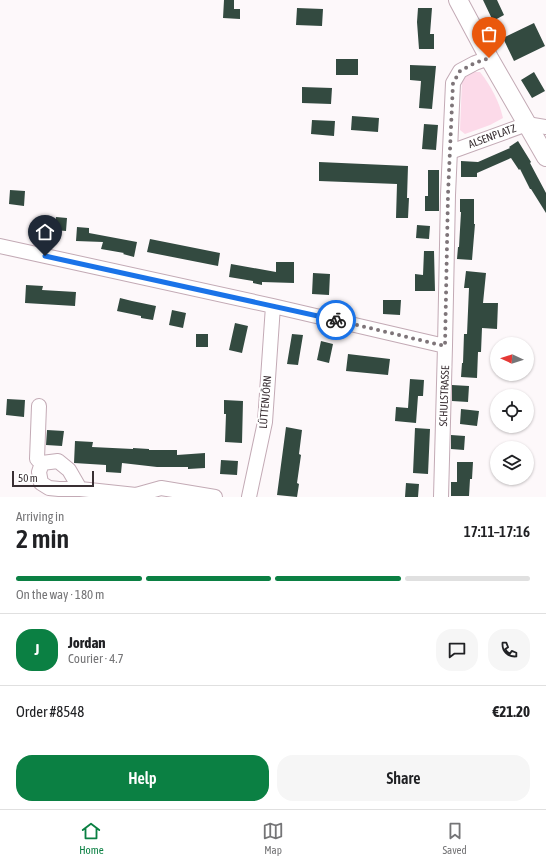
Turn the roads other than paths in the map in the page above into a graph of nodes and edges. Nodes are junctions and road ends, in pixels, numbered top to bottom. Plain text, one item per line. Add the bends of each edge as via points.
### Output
1 (458, 0) edge
2 (489, 58) junction
3 (527, 124) junction
4 (546, 127) edge
5 (450, 152) junction
6 (546, 157) edge
7 (0, 246) edge
8 (273, 306) junction
9 (445, 346) junction
10 (39, 406) dead end
11 (42, 463) junction
12 (80, 489) junction
13 (215, 497) edge
14 (249, 497) edge
15 (440, 497) edge

1 - 2 main road, ALSENPLATZ
2 - 3 main road, ALSENPLATZ
2 - 5 street, ALSENPLATZ via 460,71 453,83
3 - 4 street
3 - 5 street, ALSENPLATZ
3 - 6 main road
5 - 9 street, SCHULSTRASSE
7 - 8 street
8 - 9 street
8 - 14 street, LÜTTENJÖRN via 265,422
9 - 15 street, SCHULSTRASSE
10 - 11 street via 37,459
11 - 12 street via 58,461 68,470
11 - 12 street via 39,472 41,483 49,488
12 - 13 street via 136,495 161,488

